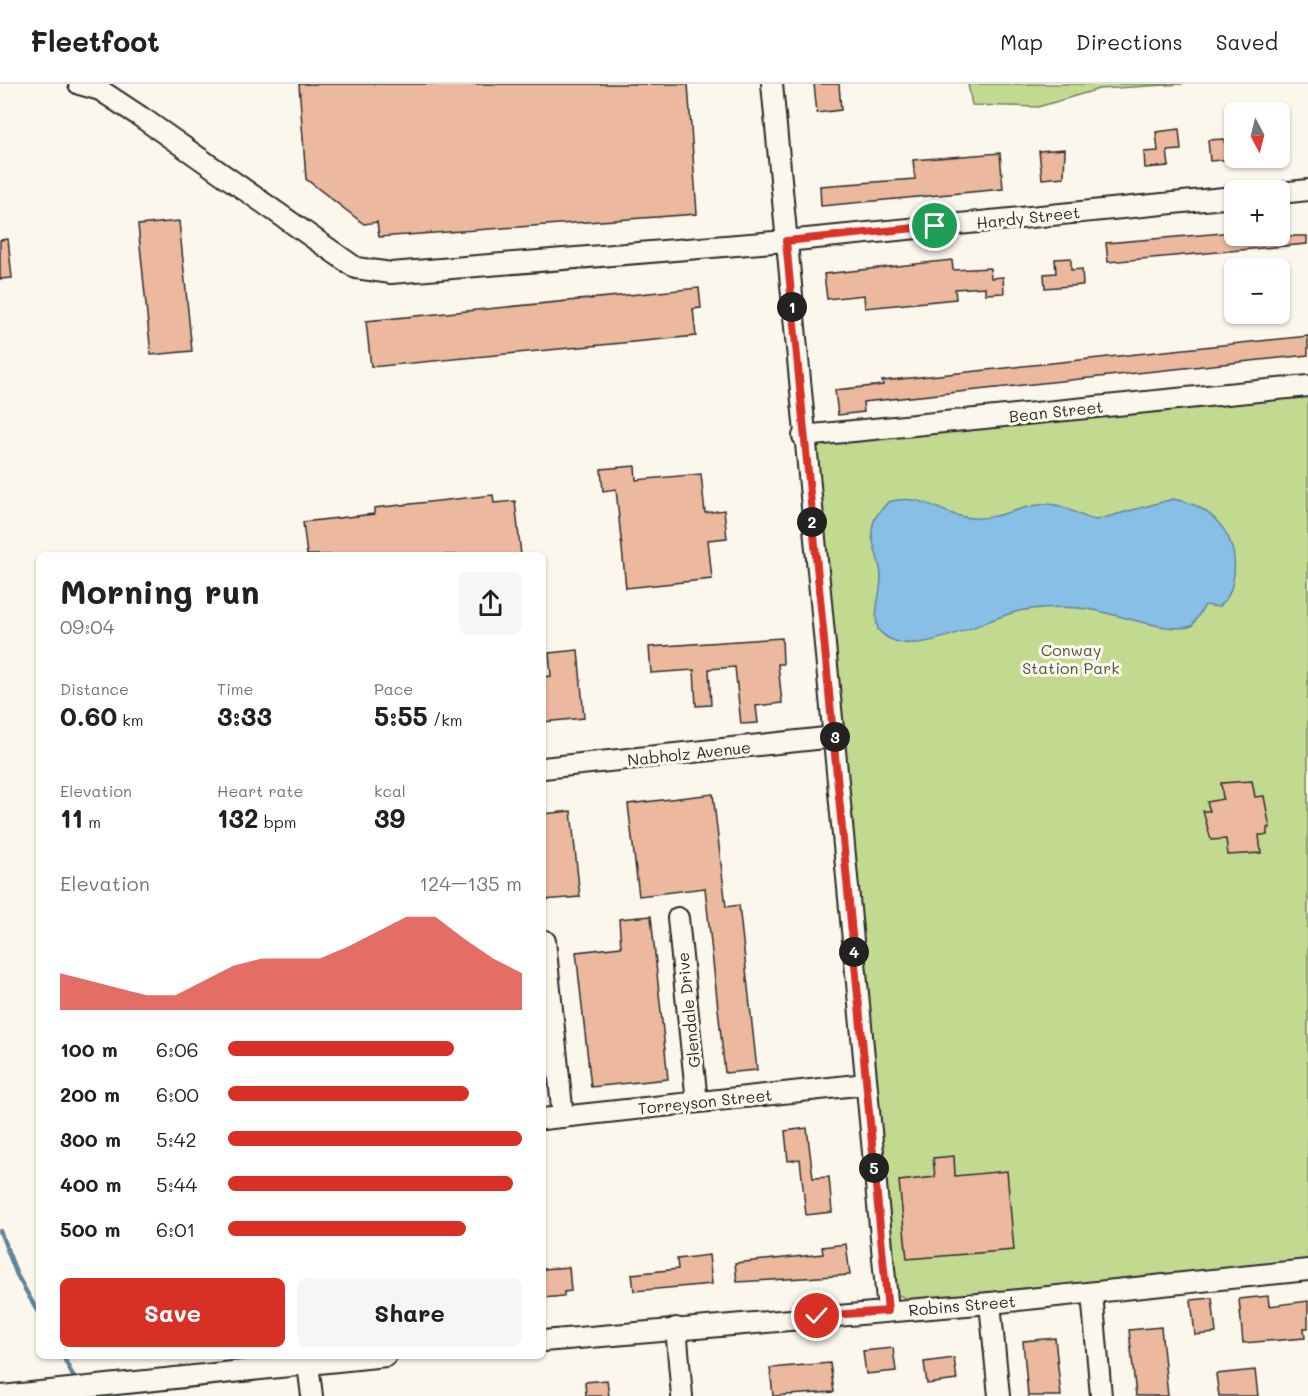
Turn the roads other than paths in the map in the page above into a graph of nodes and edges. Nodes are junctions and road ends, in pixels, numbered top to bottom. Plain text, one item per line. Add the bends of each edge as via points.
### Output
1 (79, 84) edge
2 (772, 84) edge
3 (1308, 190) edge
4 (1290, 192) edge
5 (1224, 198) edge
6 (786, 241) junction
7 (1308, 386) edge
8 (803, 436) junction
9 (835, 737) junction
10 (546, 768) edge
11 (678, 918) dead end
12 (546, 951) edge
13 (866, 1084) junction
14 (697, 1102) junction
15 (563, 1117) junction
16 (546, 1119) edge
17 (1308, 1270) edge
18 (1092, 1293) junction
19 (990, 1303) junction
20 (888, 1311) junction
21 (676, 1328) junction
22 (546, 1341) edge
23 (328, 1359) edge
24 (308, 1360) edge
25 (2, 1396) edge
26 (312, 1396) edge
27 (682, 1396) edge
28 (999, 1396) edge
29 (1101, 1396) edge

1 - 6 street, Hardy Street via 100,90 141,117 356,268 392,273
2 - 6 street
3 - 4 street
5 - 6 street, Hardy Street
6 - 8 street
7 - 8 street, Bean Street
8 - 9 street
9 - 10 street, Nabholz Avenue
9 - 13 street
11 - 14 street, Glendale Drive
12 - 15 street
13 - 14 street, Torreyson Street
13 - 20 street
14 - 15 street, Torreyson Street
15 - 16 street, Torreyson Street
17 - 18 street, Robins Street
18 - 19 street, Robins Street
18 - 29 street
19 - 20 street, Robins Street
19 - 28 street
20 - 21 street, Robins Street
21 - 22 street, Robins Street
21 - 27 street
23 - 24 street
24 - 25 street
24 - 26 street

